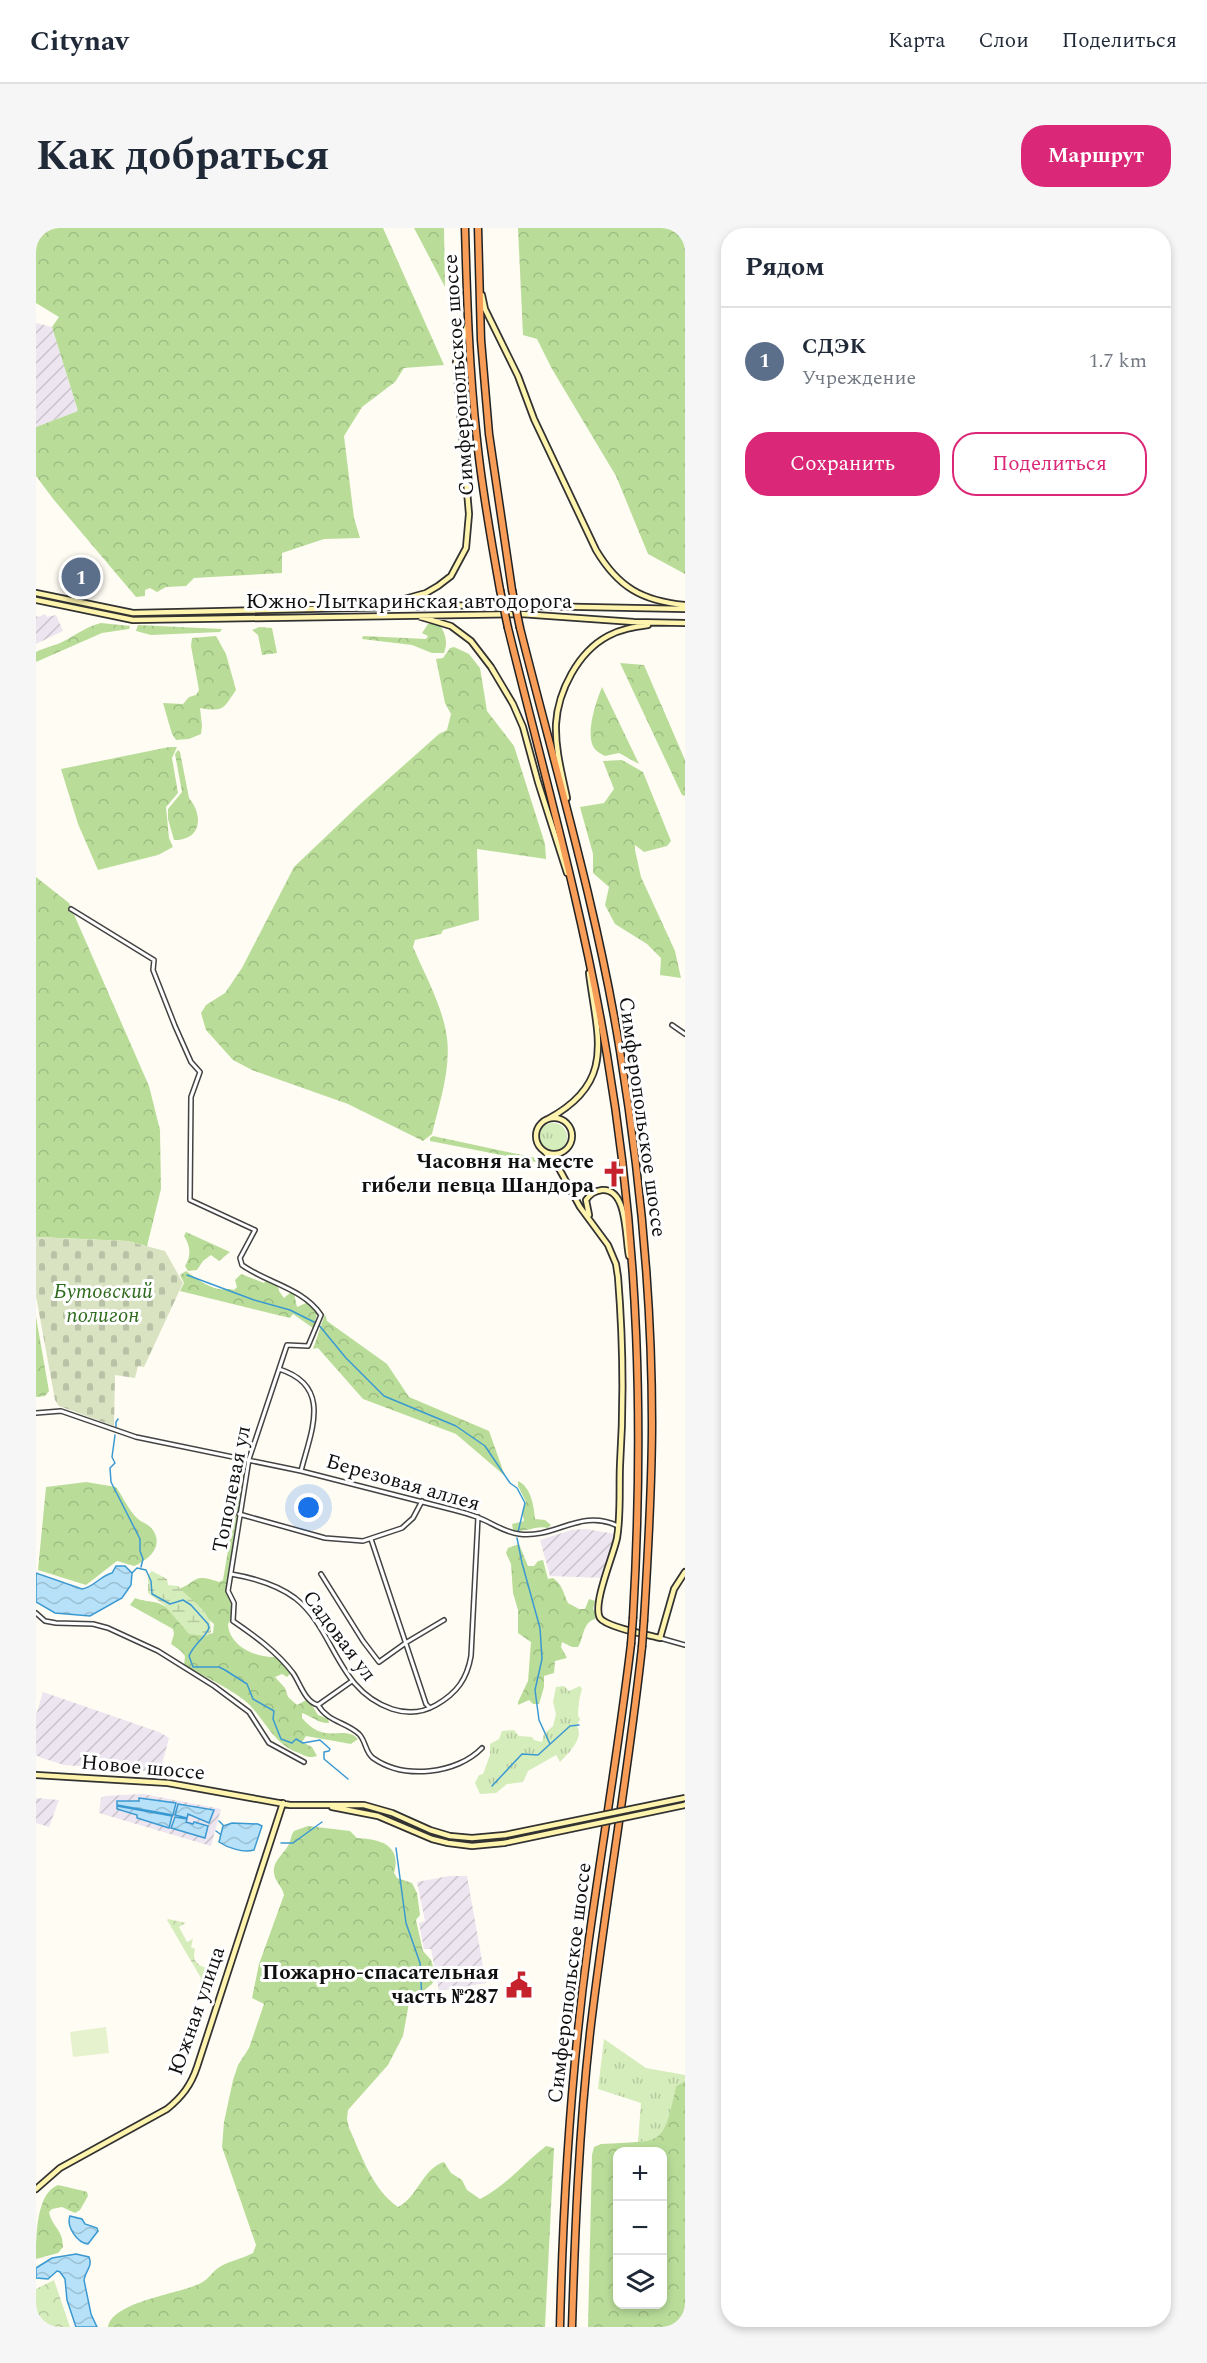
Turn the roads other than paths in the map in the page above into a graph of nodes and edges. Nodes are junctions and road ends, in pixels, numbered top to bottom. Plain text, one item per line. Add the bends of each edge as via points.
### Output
1 (465, 228) edge
2 (477, 228) edge
3 (479, 283) junction
4 (468, 324) junction
5 (36, 593) edge
6 (36, 600) edge
7 (372, 606) junction
8 (685, 607) edge
9 (410, 615) junction
10 (677, 623) junction
11 (685, 623) edge
12 (573, 894) junction
13 (587, 894) junction
14 (71, 909) dead end
15 (585, 944) junction
16 (672, 1025) dead end
17 (685, 1034) edge
18 (548, 1119) junction
19 (545, 1152) junction
20 (593, 1223) junction
21 (634, 1285) junction
22 (278, 1369) junction
23 (36, 1413) edge
24 (249, 1459) junction
25 (301, 1471) junction
26 (422, 1501) junction
27 (239, 1515) junction
28 (478, 1517) junction
29 (618, 1526) junction
30 (371, 1539) junction
31 (685, 1572) edge
32 (231, 1574) junction
33 (321, 1574) dead end
34 (36, 1613) edge
35 (444, 1620) dead end
36 (660, 1638) junction
37 (406, 1642) junction
38 (685, 1646) edge
39 (352, 1681) junction
40 (318, 1705) junction
41 (430, 1708) junction
42 (482, 1748) dead end
43 (304, 1762) dead end
44 (36, 1776) edge
45 (685, 1798) edge
46 (283, 1803) junction
47 (327, 1805) junction
48 (685, 1805) edge
49 (36, 2189) edge
50 (560, 2327) edge
51 (572, 2327) edge

1 - 4 highway, Симферопольское шоссе
2 - 3 highway, Симферопольское шоссе
3 - 8 main road via 485,309 607,568 633,591
3 - 13 highway, Симферопольское шоссе, bridge via 489,434 512,590
4 - 7 main road via 456,362 469,514 466,548 451,576 438,586 404,600
4 - 12 highway, Симферопольское шоссе, bridge via 485,509 508,628
5 - 7 main road, Южно-Лыткаринская автодорога via 120,611
6 - 9 main road, Южно-Лыткаринская автодорога via 140,620
7 - 8 main road, Южно-Лыткаринская автодорога
9 - 10 main road, Южно-Лыткаринская автодорога via 521,614
9 - 12 main road via 460,631 481,652 507,695 523,727
10 - 11 main road, Южно-Лыткаринская автодорога
10 - 13 main road via 626,628 599,642 576,667 560,701 557,744
12 - 15 highway, Симферопольское шоссе
13 - 51 highway, Симферопольское шоссе, bridge via 620,1050 637,1172 652,1423 642,1647 589,2047
14 - 22 street, Тополевая ул via 154,960 153,970 175,1026 191,1062 200,1071 191,1097 190,1200 255,1230 240,1258 242,1265 298,1294 321,1315 311,1343 286,1345
15 - 18 main road via 598,1062 584,1092
15 - 21 highway, Симферопольское шоссе via 618,1123
16 - 17 street
18 - 19 main road via 536,1134
18 - 19 main road via 563,1121 572,1137 561,1153
19 - 20 main road
20 - 21 main road via 586,1211 588,1197 600,1190 615,1194 621,1203
20 - 29 main road via 613,1254 618,1276 622,1415
21 - 50 highway, Симферопольское шоссе, bridge via 640,1422 633,1617 573,2084
22 - 24 street, Тополевая ул
22 - 25 street via 295,1376 314,1399 315,1414
23 - 24 street, Березовая аллея via 57,1411 137,1437
24 - 25 street, Березовая аллея
24 - 27 street, Тополевая ул
25 - 26 street, Березовая аллея
26 - 28 street, Березовая аллея
26 - 30 street via 408,1523
27 - 30 street via 324,1539
27 - 32 street, Тополевая ул
28 - 29 street, Березовая аллея via 496,1528 520,1535 579,1520 601,1520
28 - 41 street, Садовая ул via 468,1672 459,1688
29 - 36 main road via 598,1614 604,1622
30 - 37 street
31 - 36 main road via 674,1589
32 - 39 street, Садовая ул via 271,1584 295,1598
32 - 40 street, Тополевая ул via 228,1592 234,1603 233,1621 276,1655 310,1702
33 - 37 street via 379,1662
34 - 43 street via 45,1621 108,1628 158,1651 249,1712 269,1743
35 - 37 street
36 - 38 street
37 - 41 street
39 - 40 street
39 - 41 street, Садовая ул via 383,1706 418,1712
40 - 42 street, Тополевая ул via 327,1717 359,1733 374,1759 403,1770 450,1767
44 - 46 main road, Новое шоссе via 168,1783
45 - 47 main road, bridge via 505,1835 472,1838 430,1830 377,1808
46 - 47 main road, Новое шоссе
46 - 49 main road, Южная улица via 189,2086 167,2109 60,2168
47 - 48 main road, bridge via 378,1816 432,1839 472,1846 504,1843

